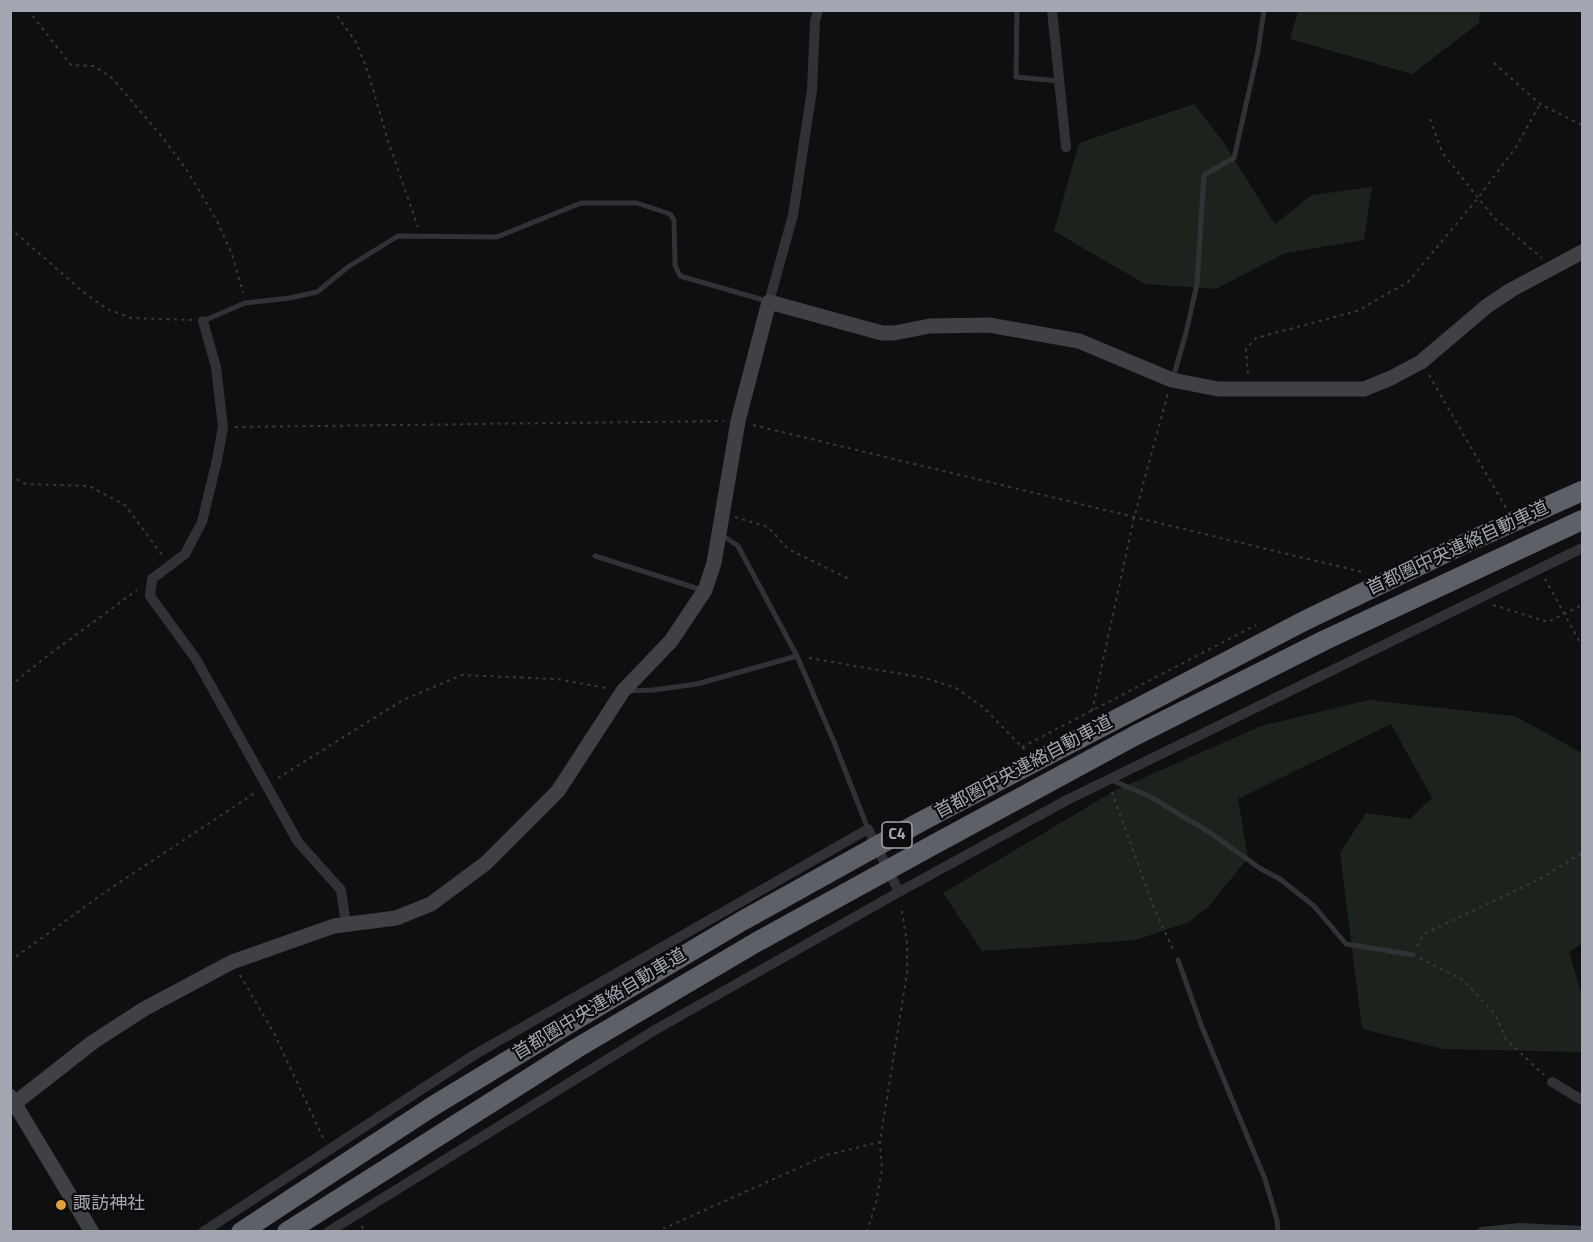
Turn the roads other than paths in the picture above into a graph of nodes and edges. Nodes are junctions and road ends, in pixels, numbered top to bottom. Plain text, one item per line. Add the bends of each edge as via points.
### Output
1 (818, 10) edge
2 (1017, 10) edge
3 (1052, 10) edge
4 (1264, 10) edge
5 (1059, 81) junction
6 (1066, 147) dead end
7 (1582, 252) edge
8 (769, 302) junction
9 (203, 321) joint
10 (1172, 380) junction
11 (1582, 491) edge
12 (1582, 520) edge
13 (720, 533) junction
14 (1582, 548) edge
15 (595, 556) dead end
16 (705, 590) junction
17 (797, 656) junction
18 (623, 691) junction
19 (1107, 779) junction
20 (868, 829) junction
21 (899, 892) junction
22 (346, 924) junction
23 (1413, 955) road end
24 (1178, 960) road end
25 (1552, 1082) road end
26 (1582, 1100) edge
27 (12, 1102) edge
28 (1582, 1231) edge
29 (92, 1232) edge
30 (203, 1232) edge
31 (241, 1232) edge
32 (287, 1232) edge
33 (328, 1232) edge
34 (1278, 1232) edge
35 (1482, 1232) edge

1 - 8 street via 812,90 793,215
2 - 5 lane via 1016,76
3 - 5 street
4 - 10 lane via 1234,158 1204,175 1197,284
5 - 6 street
7 - 10 street via 1487,306 1421,362 1364,389 1218,389
8 - 9 lane via 680,276 675,265 674,220 670,214 637,202 581,203 497,237 398,236 317,292 245,303
8 - 10 street via 882,333 930,326 988,325 1079,341
8 - 13 street via 738,421
9 - 22 street via 216,367 223,427 217,460 202,522 185,554 152,579 150,596 196,659 298,842 341,890
11 - 31 highway, 首都圏中央連絡自動車道 / C4, bridge via 1304,621 922,821 565,1026 433,1106
12 - 32 highway, 首都圏中央連絡自動車道 / C4, bridge via 1304,650 922,850 577,1048
13 - 16 street
13 - 17 lane via 738,546
14 - 19 street
15 - 16 lane
16 - 18 street via 671,640
17 - 18 lane via 697,684
17 - 20 lane
18 - 22 street via 558,792 486,863 431,904 396,918
19 - 21 street
19 - 23 lane via 1149,796 1280,879 1314,906 1346,944
20 - 21 street
20 - 30 street via 474,1055
21 - 33 street via 655,1030
22 - 27 street via 232,962 144,1009
24 - 34 lane via 1265,1179
25 - 26 street
27 - 29 street
28 - 35 street via 1520,1228

